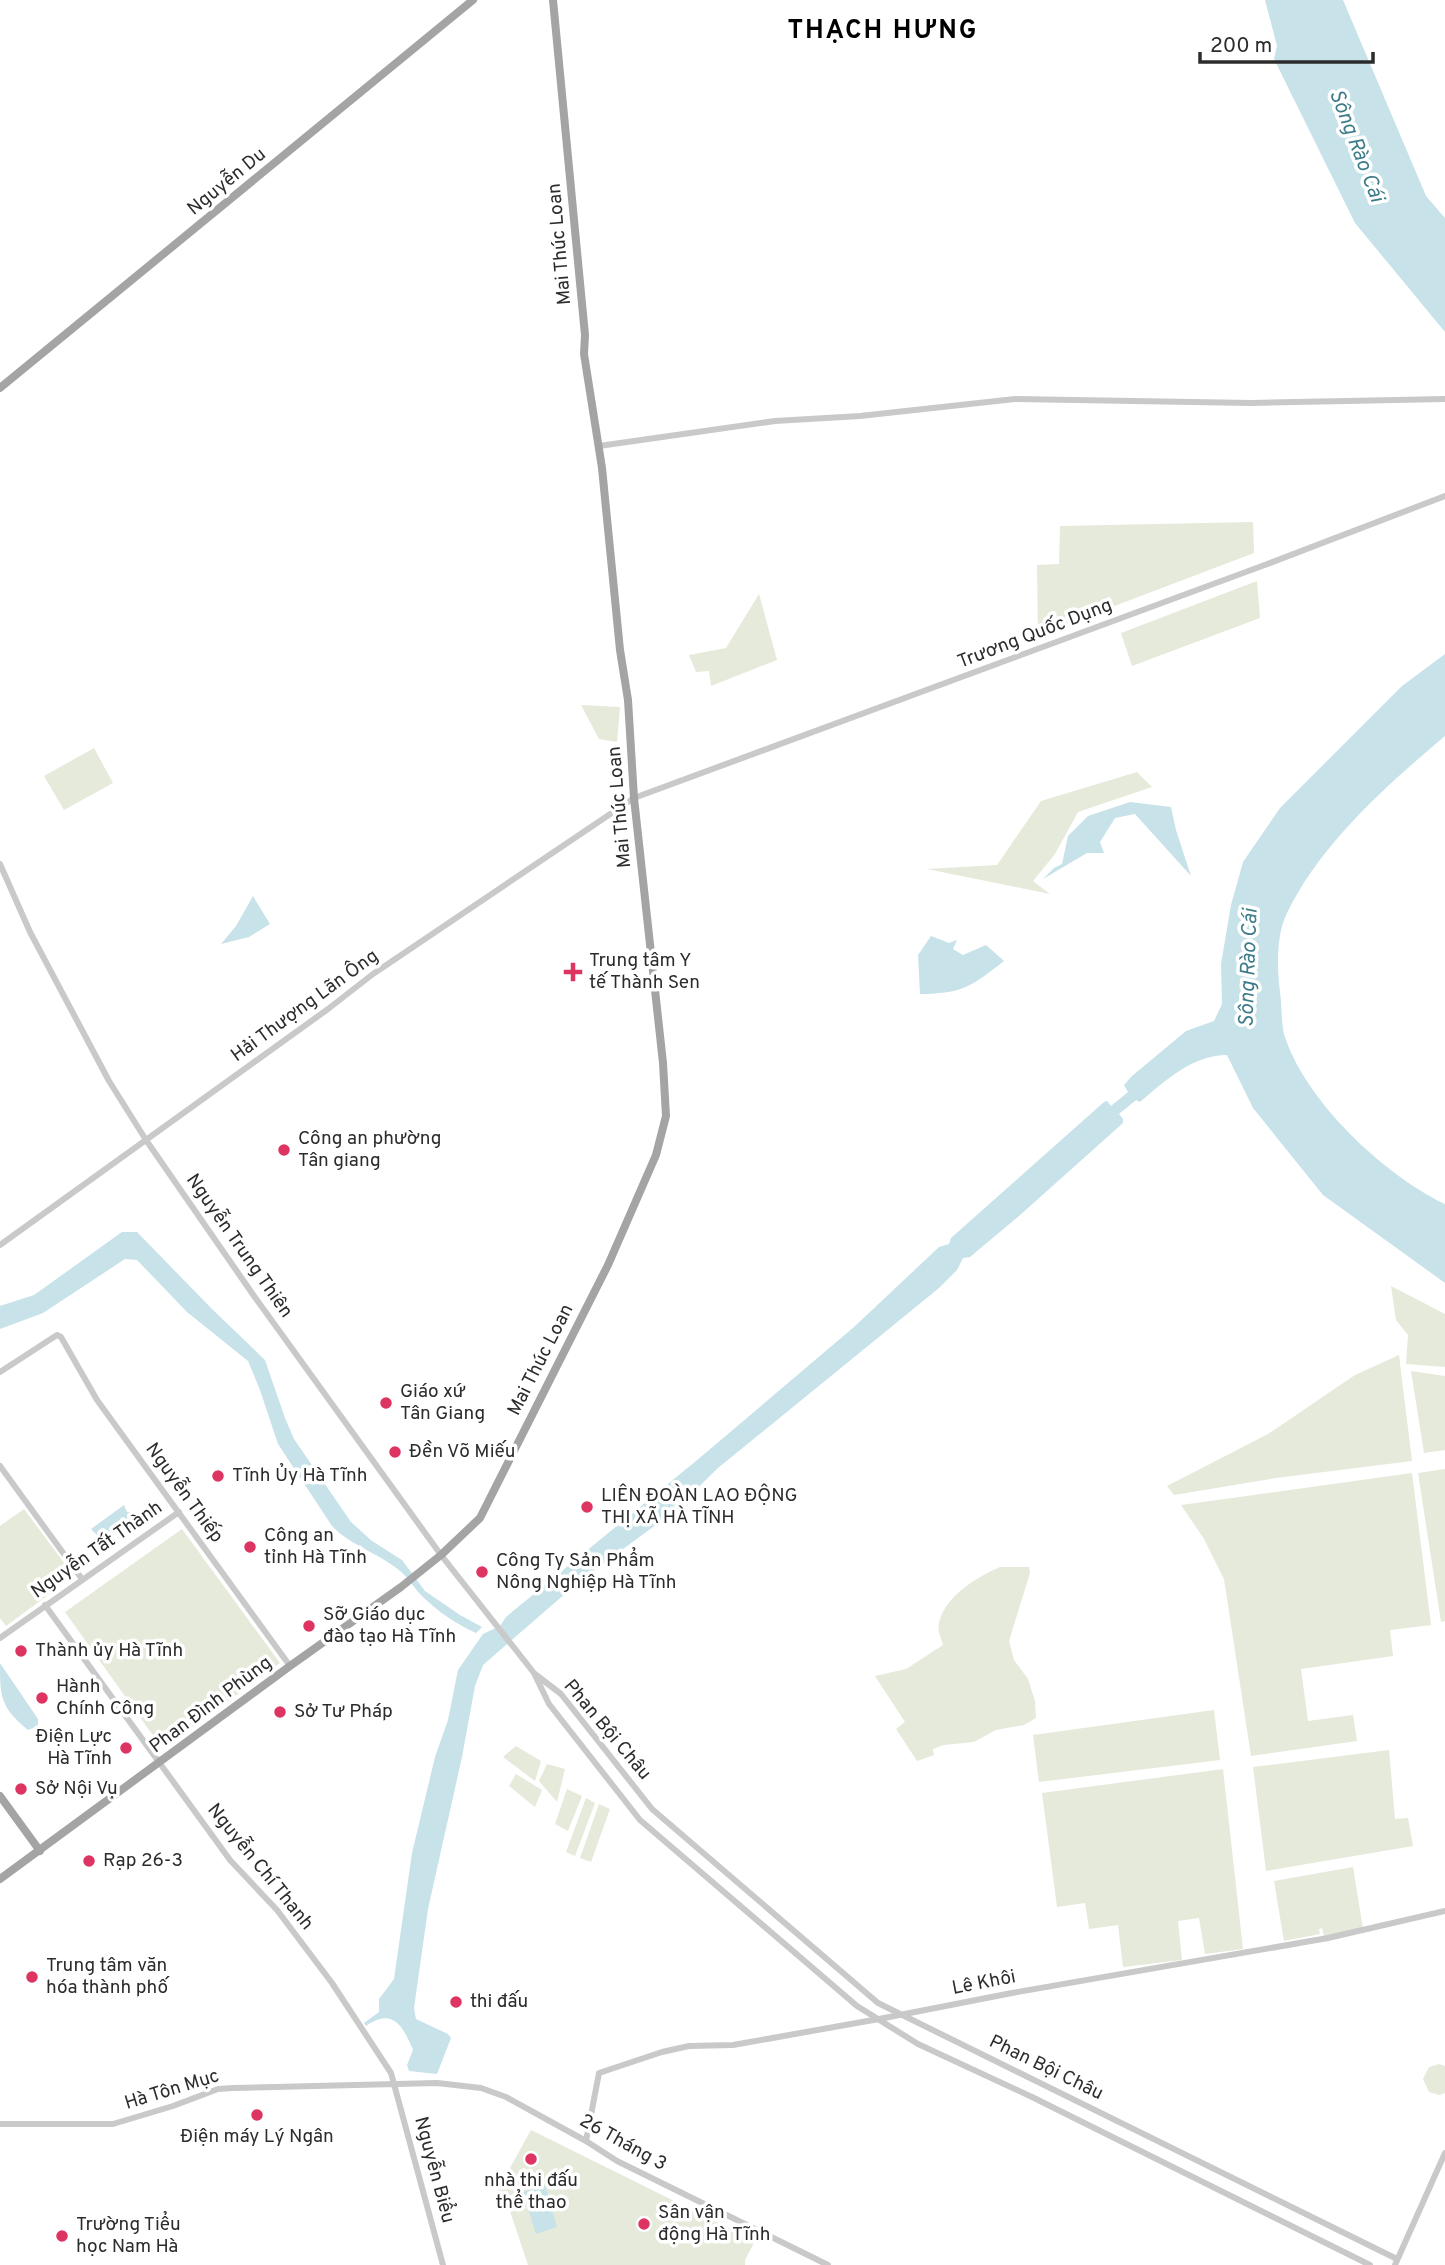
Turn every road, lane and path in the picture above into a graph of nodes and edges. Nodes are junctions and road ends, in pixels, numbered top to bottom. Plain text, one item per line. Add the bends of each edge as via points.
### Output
1 (473, 0) edge
2 (553, 0) edge
3 (0, 388) edge
4 (1445, 399) edge
5 (599, 446) junction
6 (1445, 496) edge
7 (634, 798) junction
8 (0, 864) edge
9 (146, 1140) junction
10 (0, 1245) edge
11 (0, 1372) edge
12 (0, 1466) edge
13 (179, 1512) junction
14 (441, 1555) junction
15 (82, 1579) junction
16 (45, 1605) junction
17 (0, 1638) edge
18 (290, 1666) junction
19 (534, 1673) junction
20 (161, 1762) junction
21 (0, 1796) edge
22 (40, 1851) junction
23 (0, 1879) edge
24 (1445, 1911) edge
25 (902, 2015) junction
26 (879, 2019) junction
27 (395, 2084) junction
28 (0, 2124) edge
29 (586, 2141) junction
30 (1445, 2153) edge
31 (1396, 2262) edge
32 (443, 2265) edge
33 (828, 2265) edge
34 (1370, 2265) edge

1 - 3 main road, Nguyễn Du
2 - 5 main road, Mai Thúc Loan via 584,354
4 - 5 street via 1251,403 1016,399 775,421
5 - 7 main road, Mai Thúc Loan via 628,701
6 - 7 street, Trương Quốc Dụng
7 - 9 street, Hải Thượng Lãn Ông via 373,974
7 - 14 main road, Mai Thúc Loan via 666,1116 656,1155 609,1262 480,1518
8 - 9 street, Nguyễn Trung Thiên via 30,932 109,1081
9 - 10 street, Hải Thượng Lãn Ông
9 - 14 street, Nguyễn Trung Thiên
11 - 13 street, Nguyễn Thiếp via 59,1335 97,1399
12 - 15 street
13 - 15 street, Nguyễn Tất Thành
13 - 18 street, Nguyễn Thiếp
14 - 18 main road, Phan Đình Phùng
14 - 19 street, Nguyễn Trung Thiên
15 - 16 street, Nguyễn Tất Thành
16 - 17 street, Nguyễn Tất Thành
16 - 20 street, Nguyễn Chí Thanh
18 - 20 main road, Phan Đình Phùng
19 - 25 street, Phan Bội Châu via 561,1695 652,1809 878,2003
19 - 26 street, Phan Bội Châu via 549,1704 640,1820 857,2006
20 - 22 main road, Phan Đình Phùng
20 - 27 street, Nguyễn Chí Thanh via 230,1860 332,1983
21 - 22 main road
22 - 23 main road, Phan Đình Phùng
24 - 25 street, Lê Khôi via 1328,1938
25 - 26 street, Lê Khôi
25 - 31 street, Phan Bội Châu
26 - 29 street, Lê Khôi via 733,2045 690,2046 603,2071
26 - 34 street, Phan Bội Châu via 928,2050
27 - 28 street, Hà Tôn Mục via 218,2089 113,2124
27 - 29 street, 26 Tháng 3 via 481,2088
27 - 32 street, Nguyễn Biểu
29 - 33 street, 26 Tháng 3 via 617,2161
30 - 31 street

